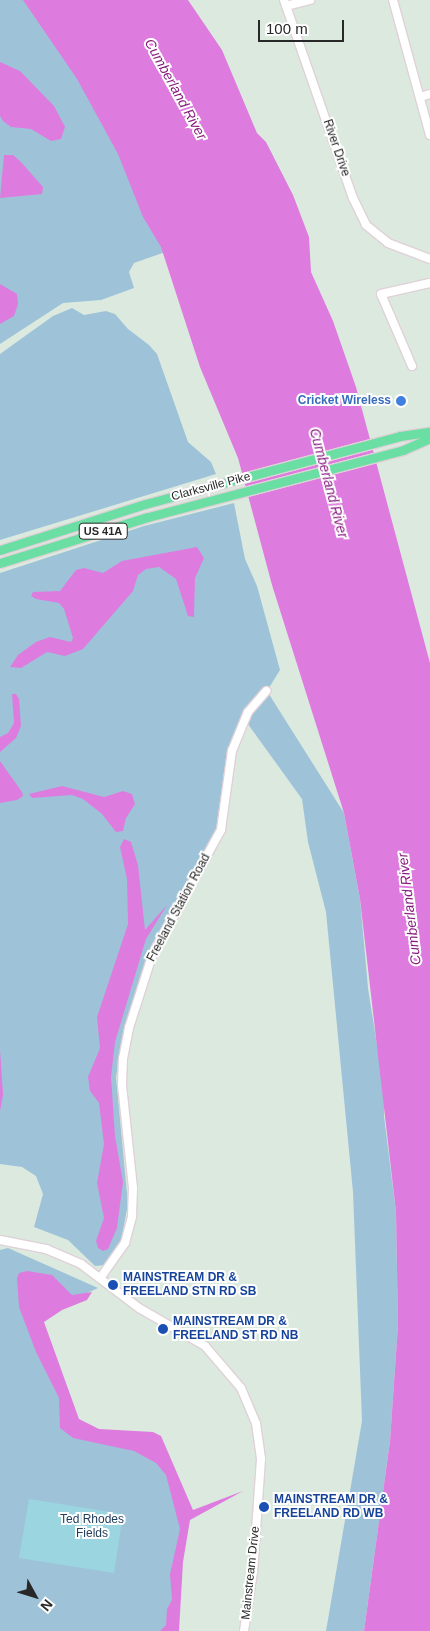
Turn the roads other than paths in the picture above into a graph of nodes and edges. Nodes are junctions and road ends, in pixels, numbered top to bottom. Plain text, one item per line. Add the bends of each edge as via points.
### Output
1 (310, 0) edge
2 (394, 0) edge
3 (285, 3) edge
4 (430, 94) edge
5 (420, 97) junction
6 (430, 135) edge
7 (430, 259) edge
8 (430, 283) edge
9 (412, 366) dead end
10 (430, 432) edge
11 (430, 438) edge
12 (0, 550) edge
13 (0, 563) edge
14 (266, 691) dead end
15 (0, 1240) edge
16 (102, 1277) junction
17 (244, 1631) edge

1 - 3 street
2 - 5 street
3 - 7 street, River Drive via 353,198 366,225 388,243
4 - 5 street
5 - 6 street
8 - 9 street via 381,294
10 - 12 main road, Clarksville Pike / US 41A via 400,436 204,488
11 - 13 main road, Clarksville Pike / US 41A via 403,450 208,501
14 - 16 street, Freeland Station Road via 248,712 232,751 221,830 152,956 129,1028 122,1059 122,1085 133,1188 132,1216 125,1243
15 - 16 street, Mainstream Drive via 46,1249
16 - 17 street, Mainstream Drive via 139,1308 205,1346 233,1376 252,1412 259,1436 261,1464 253,1572

